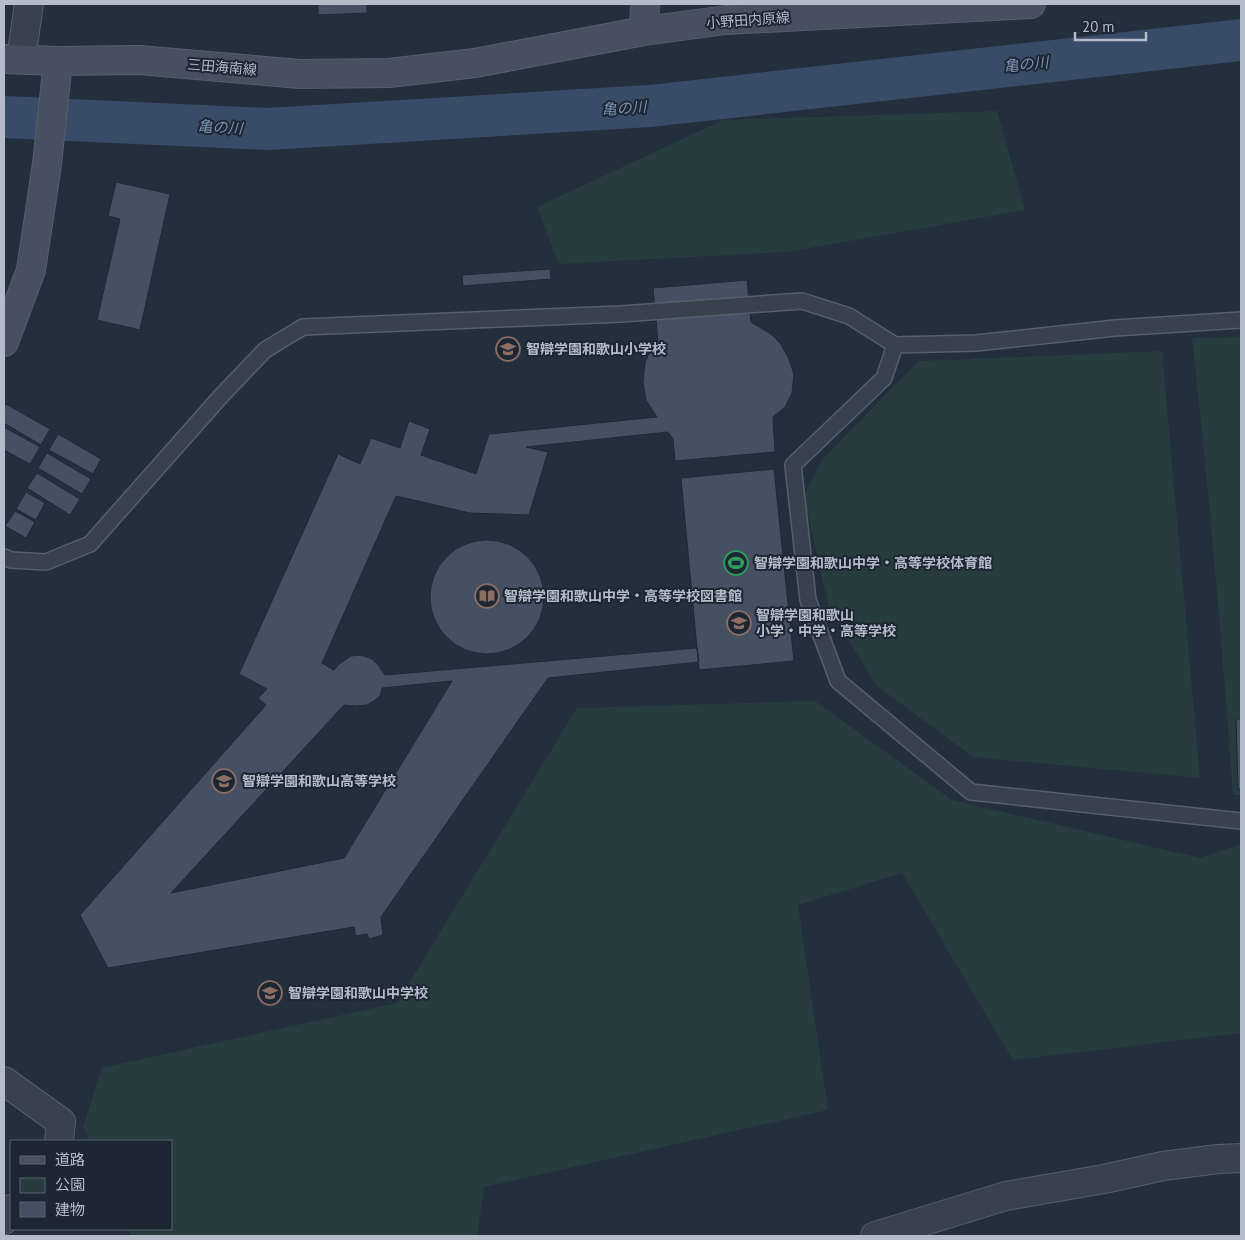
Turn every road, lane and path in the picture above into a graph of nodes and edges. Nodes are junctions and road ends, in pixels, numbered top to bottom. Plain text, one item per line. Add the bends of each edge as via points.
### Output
1 (29, 4) edge
2 (646, 4) edge
3 (1032, 4) edge
4 (644, 31) junction
5 (13, 59) edge
6 (57, 70) junction
7 (1241, 320) edge
8 (4, 342) edge
9 (896, 345) junction
10 (4, 557) edge
11 (1241, 821) edge
12 (4, 1081) edge
13 (59, 1140) edge
14 (1241, 1158) edge
15 (875, 1236) edge

1 - 5 street
2 - 4 main road
3 - 4 main road, 小野田内原線 via 726,20
4 - 6 main road, 三田海南線 via 475,63 389,73 300,74 139,60
5 - 6 main road
6 - 8 main road via 31,270
7 - 9 lane via 1115,328 976,343
9 - 10 lane via 849,316 802,301 621,314 303,327 265,350 90,544 46,562
9 - 11 lane via 884,378 793,465 808,600 838,681 971,792
12 - 13 street via 61,1122
14 - 15 street via 1163,1166 1006,1196

